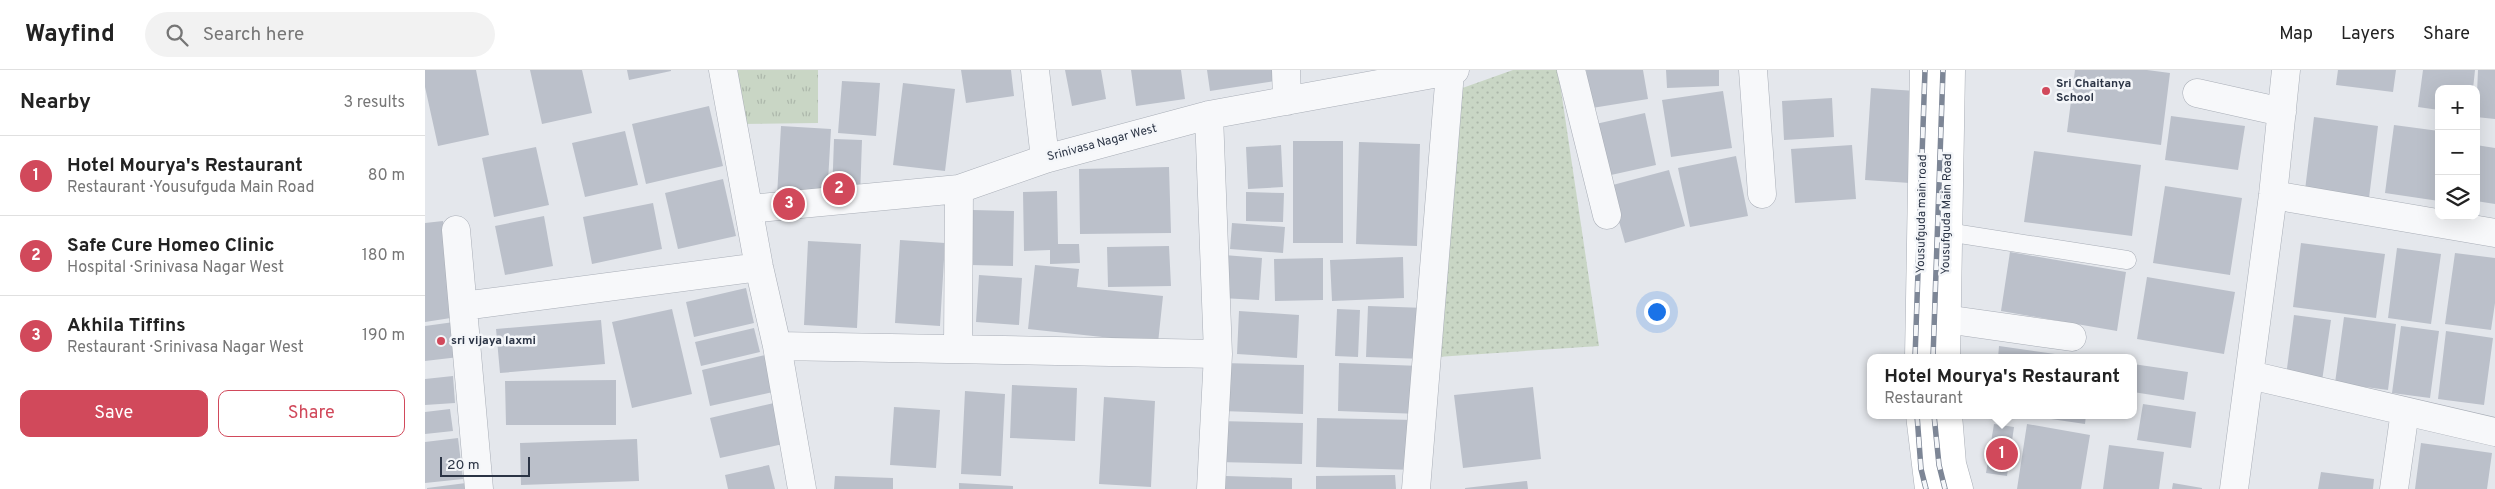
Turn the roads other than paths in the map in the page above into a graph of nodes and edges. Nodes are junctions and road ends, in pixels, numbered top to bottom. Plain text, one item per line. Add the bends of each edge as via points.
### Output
1 (723, 70) edge
2 (1035, 70) edge
3 (1286, 70) edge
4 (1571, 70) edge
5 (1753, 70) edge
6 (1924, 70) edge
7 (1951, 70) edge
8 (2286, 70) edge
9 (1452, 71) edge
10 (2197, 93) dead end
11 (1287, 101) junction
12 (2281, 112) junction
13 (1209, 115) junction
14 (1045, 158) junction
15 (959, 189) junction
16 (1762, 194) dead end
17 (2273, 195) junction
18 (749, 208) junction
19 (1607, 215) dead end
20 (456, 230) dead end
21 (1947, 232) junction
22 (2495, 233) edge
23 (2127, 260) dead end
24 (759, 267) junction
25 (463, 306) junction
26 (1945, 318) junction
27 (2072, 337) dead end
28 (777, 346) junction
29 (958, 348) junction
30 (1218, 354) junction
31 (1919, 354) edge
32 (1946, 354) edge
33 (2250, 375) junction
34 (2405, 411) junction
35 (1920, 419) edge
36 (1948, 419) edge
37 (2495, 432) edge
38 (479, 489) edge
39 (802, 489) edge
40 (1211, 489) edge
41 (1416, 489) edge
42 (1929, 489) edge
43 (1959, 489) edge
44 (2234, 489) edge
45 (2394, 489) edge

1 - 18 street
2 - 14 street
3 - 11 street
4 - 19 street
5 - 16 street
6 - 31 main road, Yousufguda main road
7 - 21 main road, Yousufguda Main Road
8 - 12 street
9 - 11 street, Srinivasa Nagar West
9 - 41 street
10 - 12 street
11 - 13 street, Srinivasa Nagar West
12 - 17 street
13 - 14 street, Srinivasa Nagar West
13 - 30 street
14 - 15 street, Srinivasa Nagar West
15 - 18 street, Srinivasa Nagar West
15 - 29 street
17 - 22 street
17 - 33 street
18 - 24 street
20 - 25 street
21 - 23 lane
21 - 26 main road, Yousufguda Main Road
24 - 25 street
24 - 28 street
25 - 38 street
26 - 27 street
26 - 32 main road, Yousufguda Main Road
28 - 29 street
28 - 39 street
29 - 30 street
30 - 40 street
33 - 34 street
33 - 44 street
34 - 37 street
34 - 45 street
35 - 42 main road
36 - 43 main road via 1952,464

